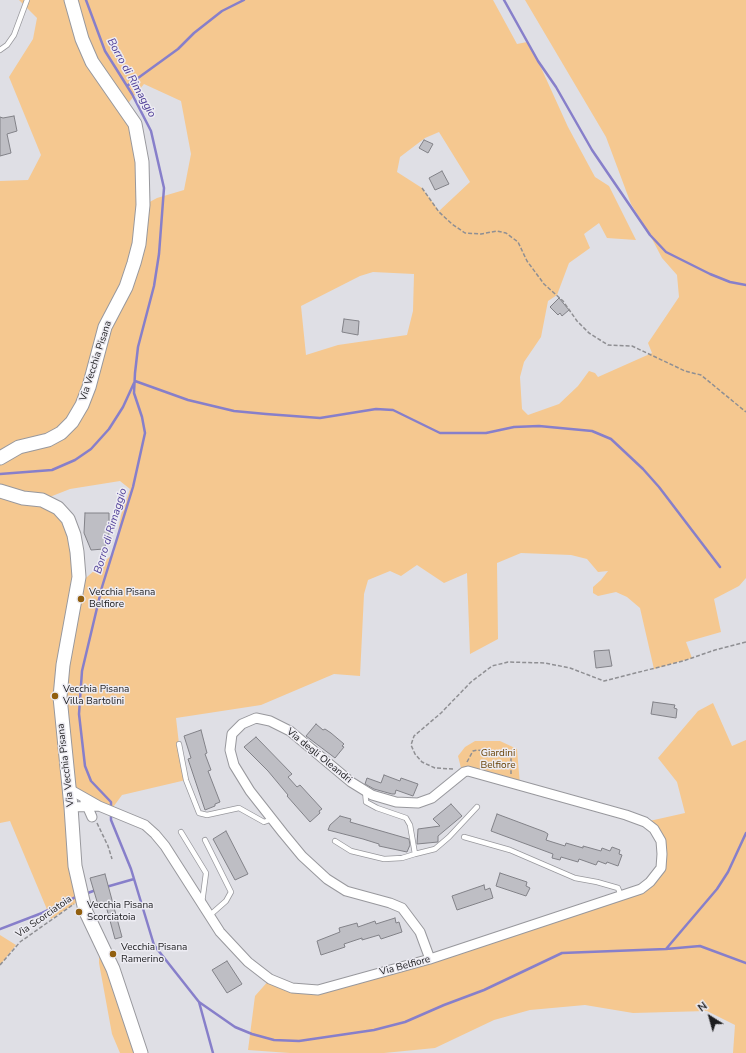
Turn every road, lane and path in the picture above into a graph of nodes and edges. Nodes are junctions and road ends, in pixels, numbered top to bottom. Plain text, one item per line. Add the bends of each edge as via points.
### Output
1 (27, 0) edge
2 (71, 0) edge
3 (0, 50) edge
4 (422, 188) dead end
5 (746, 412) edge
6 (0, 458) edge
7 (0, 491) edge
8 (746, 642) edge
9 (179, 744) dead end
10 (464, 772) junction
11 (512, 782) junction
12 (70, 789) junction
13 (365, 790) junction
14 (82, 796) junction
15 (71, 806) junction
16 (87, 806) junction
17 (99, 806) junction
18 (478, 807) dead end
19 (92, 817) joint
20 (272, 819) junction
21 (181, 832) dead end
22 (464, 837) dead end
23 (205, 840) dead end
24 (336, 841) dead end
25 (415, 854) junction
26 (112, 859) dead end
27 (621, 896) junction
28 (82, 899) junction
29 (202, 904) junction
30 (209, 916) junction
31 (430, 959) junction
32 (0, 965) edge
33 (141, 1053) edge

1 - 3 lane via 14,35
2 - 6 main road, Via Vecchia Pisana via 82,39 92,62 135,124 142,162 143,205 138,244 126,287 106,327 87,393 72,422 61,433 48,440 19,447
4 - 5 path via 439,212 465,233 481,234 496,231 506,233 518,242 527,261 544,284 563,301 589,333 608,345 632,346 685,371 701,375
7 - 12 main road, Via Vecchia Pisana via 23,498 42,500 58,508 68,519 74,535 79,577 63,665 60,697
8 - 10 path via 604,681 570,668 546,663 508,662 492,666 471,682 419,731 411,745 422,762 435,768
9 - 20 lane via 186,780 199,813 207,815 239,808 264,822
10 - 11 street, Via Belfiore via 477,772
10 - 11 path via 473,751 507,753 511,756
10 - 13 street, Via degli Oleandri via 432,798 418,804 396,802 372,795
11 - 27 street, Via Belfiore via 626,815 645,822 654,830 661,841 661,868 642,889
12 - 14 street, Via Belfiore
12 - 15 main road, Via Vecchia Pisana
13 - 20 street, Via degli Oleandri via 350,782 290,731 270,721 256,718 242,724 232,734 230,750 234,765
13 - 25 lane via 366,802 406,818 410,825
14 - 16 street
14 - 17 street, Via Belfiore
15 - 16 street, Via Belfiore
15 - 28 main road, Via Vecchia Pisana via 75,866
16 - 17 street, Via Belfiore
16 - 19 street
17 - 29 street, Via Belfiore via 145,825 165,846
18 - 25 lane via 435,850
19 - 26 path
20 - 31 street, Via degli Oleandri via 302,856 327,880 346,891 402,908 420,932
21 - 29 lane via 206,873
22 - 27 lane via 510,850 575,878 618,888
23 - 30 lane via 231,892 226,901
24 - 25 lane via 350,851 384,859
27 - 31 street, Via Belfiore
28 - 32 path, Via Scorciatoia via 20,942
28 - 33 main road, Via Vecchia Pisana via 113,969
29 - 30 street, Via Belfiore
30 - 31 street, Via Belfiore via 248,962 270,979 292,988 318,990

